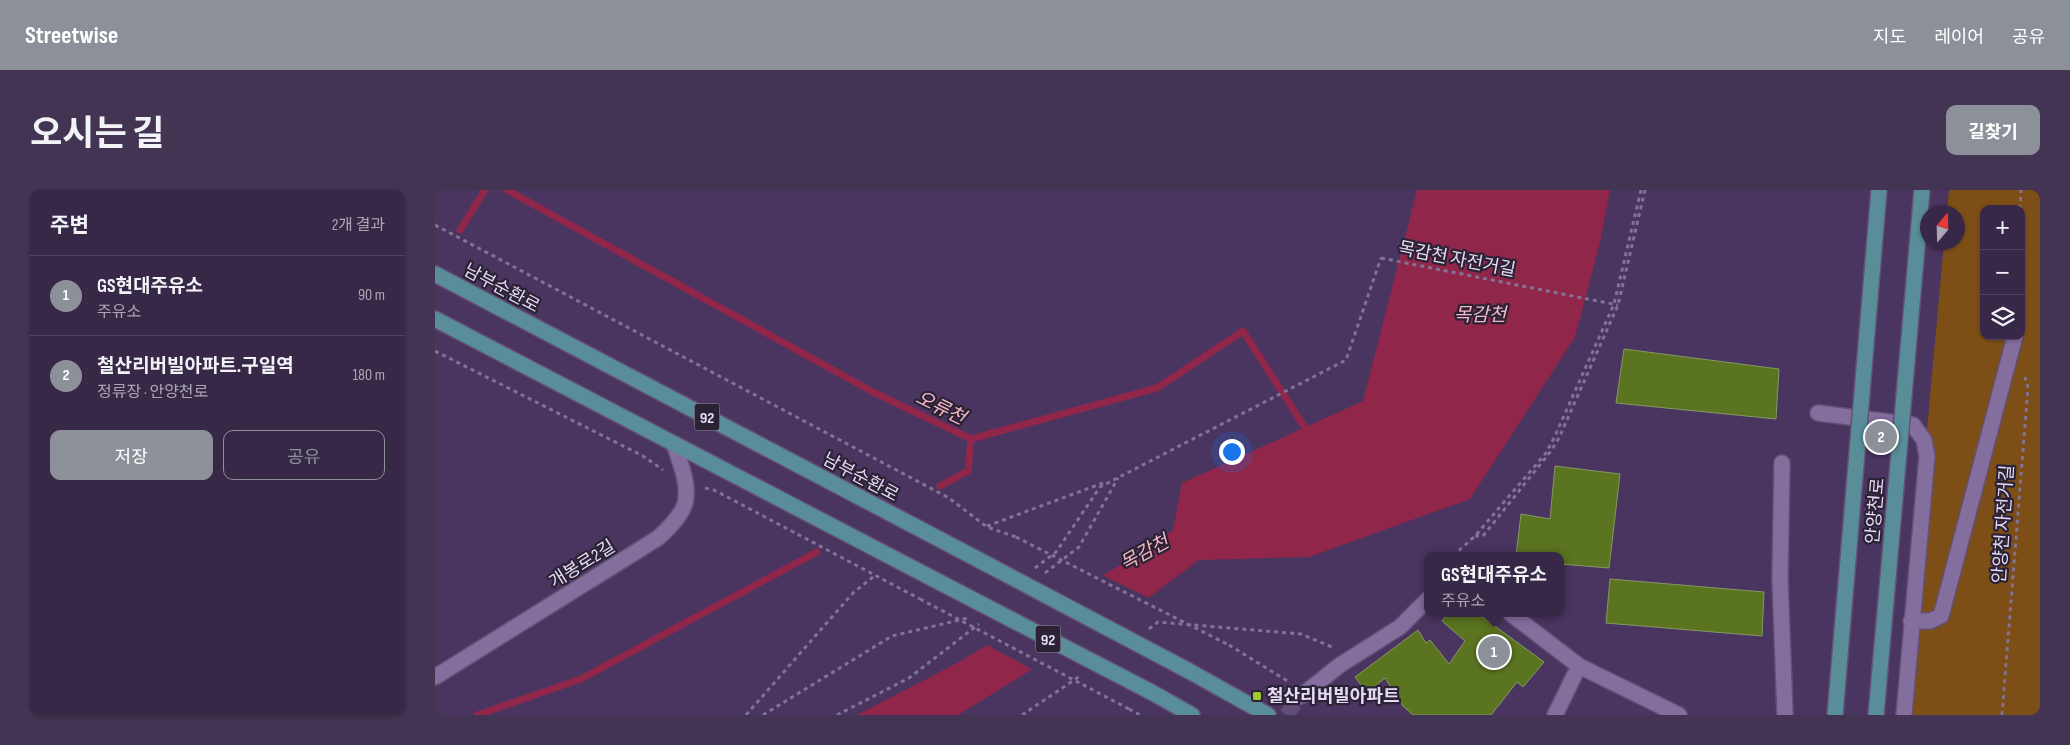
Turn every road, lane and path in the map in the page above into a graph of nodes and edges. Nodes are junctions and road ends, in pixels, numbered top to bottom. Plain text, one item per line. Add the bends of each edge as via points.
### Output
1 (1641, 190) edge
2 (1645, 190) edge
3 (1879, 190) edge
4 (1922, 190) edge
5 (2021, 190) edge
6 (2020, 205) edge
7 (435, 225) edge
8 (435, 274) edge
9 (1616, 305) junction
10 (435, 319) edge
11 (2014, 340) edge
12 (435, 352) edge
13 (2024, 370) dead end
14 (1819, 413) dead end
15 (674, 444) junction
16 (1146, 463) dead end
17 (1782, 463) dead end
18 (1118, 478) dead end
19 (684, 481) junction
20 (987, 527) junction
21 (1457, 552) edge
22 (874, 576) junction
23 (1424, 604) edge
24 (1515, 617) edge
25 (1911, 621) junction
26 (1579, 666) junction
27 (435, 677) edge
28 (1296, 690) joint
29 (746, 715) edge
30 (1140, 715) edge
31 (1192, 715) edge
32 (1268, 715) edge
33 (1555, 715) edge
34 (1679, 715) edge
35 (1785, 715) edge
36 (1835, 715) edge
37 (1876, 715) edge
38 (1904, 715) edge
39 (2002, 715) edge

1 - 9 path
2 - 9 path
3 - 36 main road, 안양천로, bridge
4 - 37 main road, 안양천로, bridge
5 - 6 path
7 - 20 path via 949,498
8 - 32 main road, 남부순환로 / 92, bridge
9 - 16 path, 목감천 자전거길, bridge via 1381,258 1346,360
9 - 21 path via 1551,451 1483,536 1475,536
10 - 15 main road, 92
11 - 25 street via 1941,616 1930,621
12 - 19 path via 643,456
13 - 39 path, 안양천 자전거길 via 2028,387
14 - 25 street via 1913,425 1924,440 1927,456
15 - 19 street, 개봉로2길
15 - 31 main road, 92, bridge
17 - 35 street via 1780,578
18 - 20 path
19 - 22 path via 713,490
19 - 27 street, 개봉로2길 via 687,499 675,521 658,538
20 - 28 path, bridge via 1016,537 1229,645
22 - 29 path via 853,593
22 - 30 path, bridge
23 - 28 street via 1400,627
24 - 26 street
25 - 38 street
26 - 33 street
26 - 34 street

